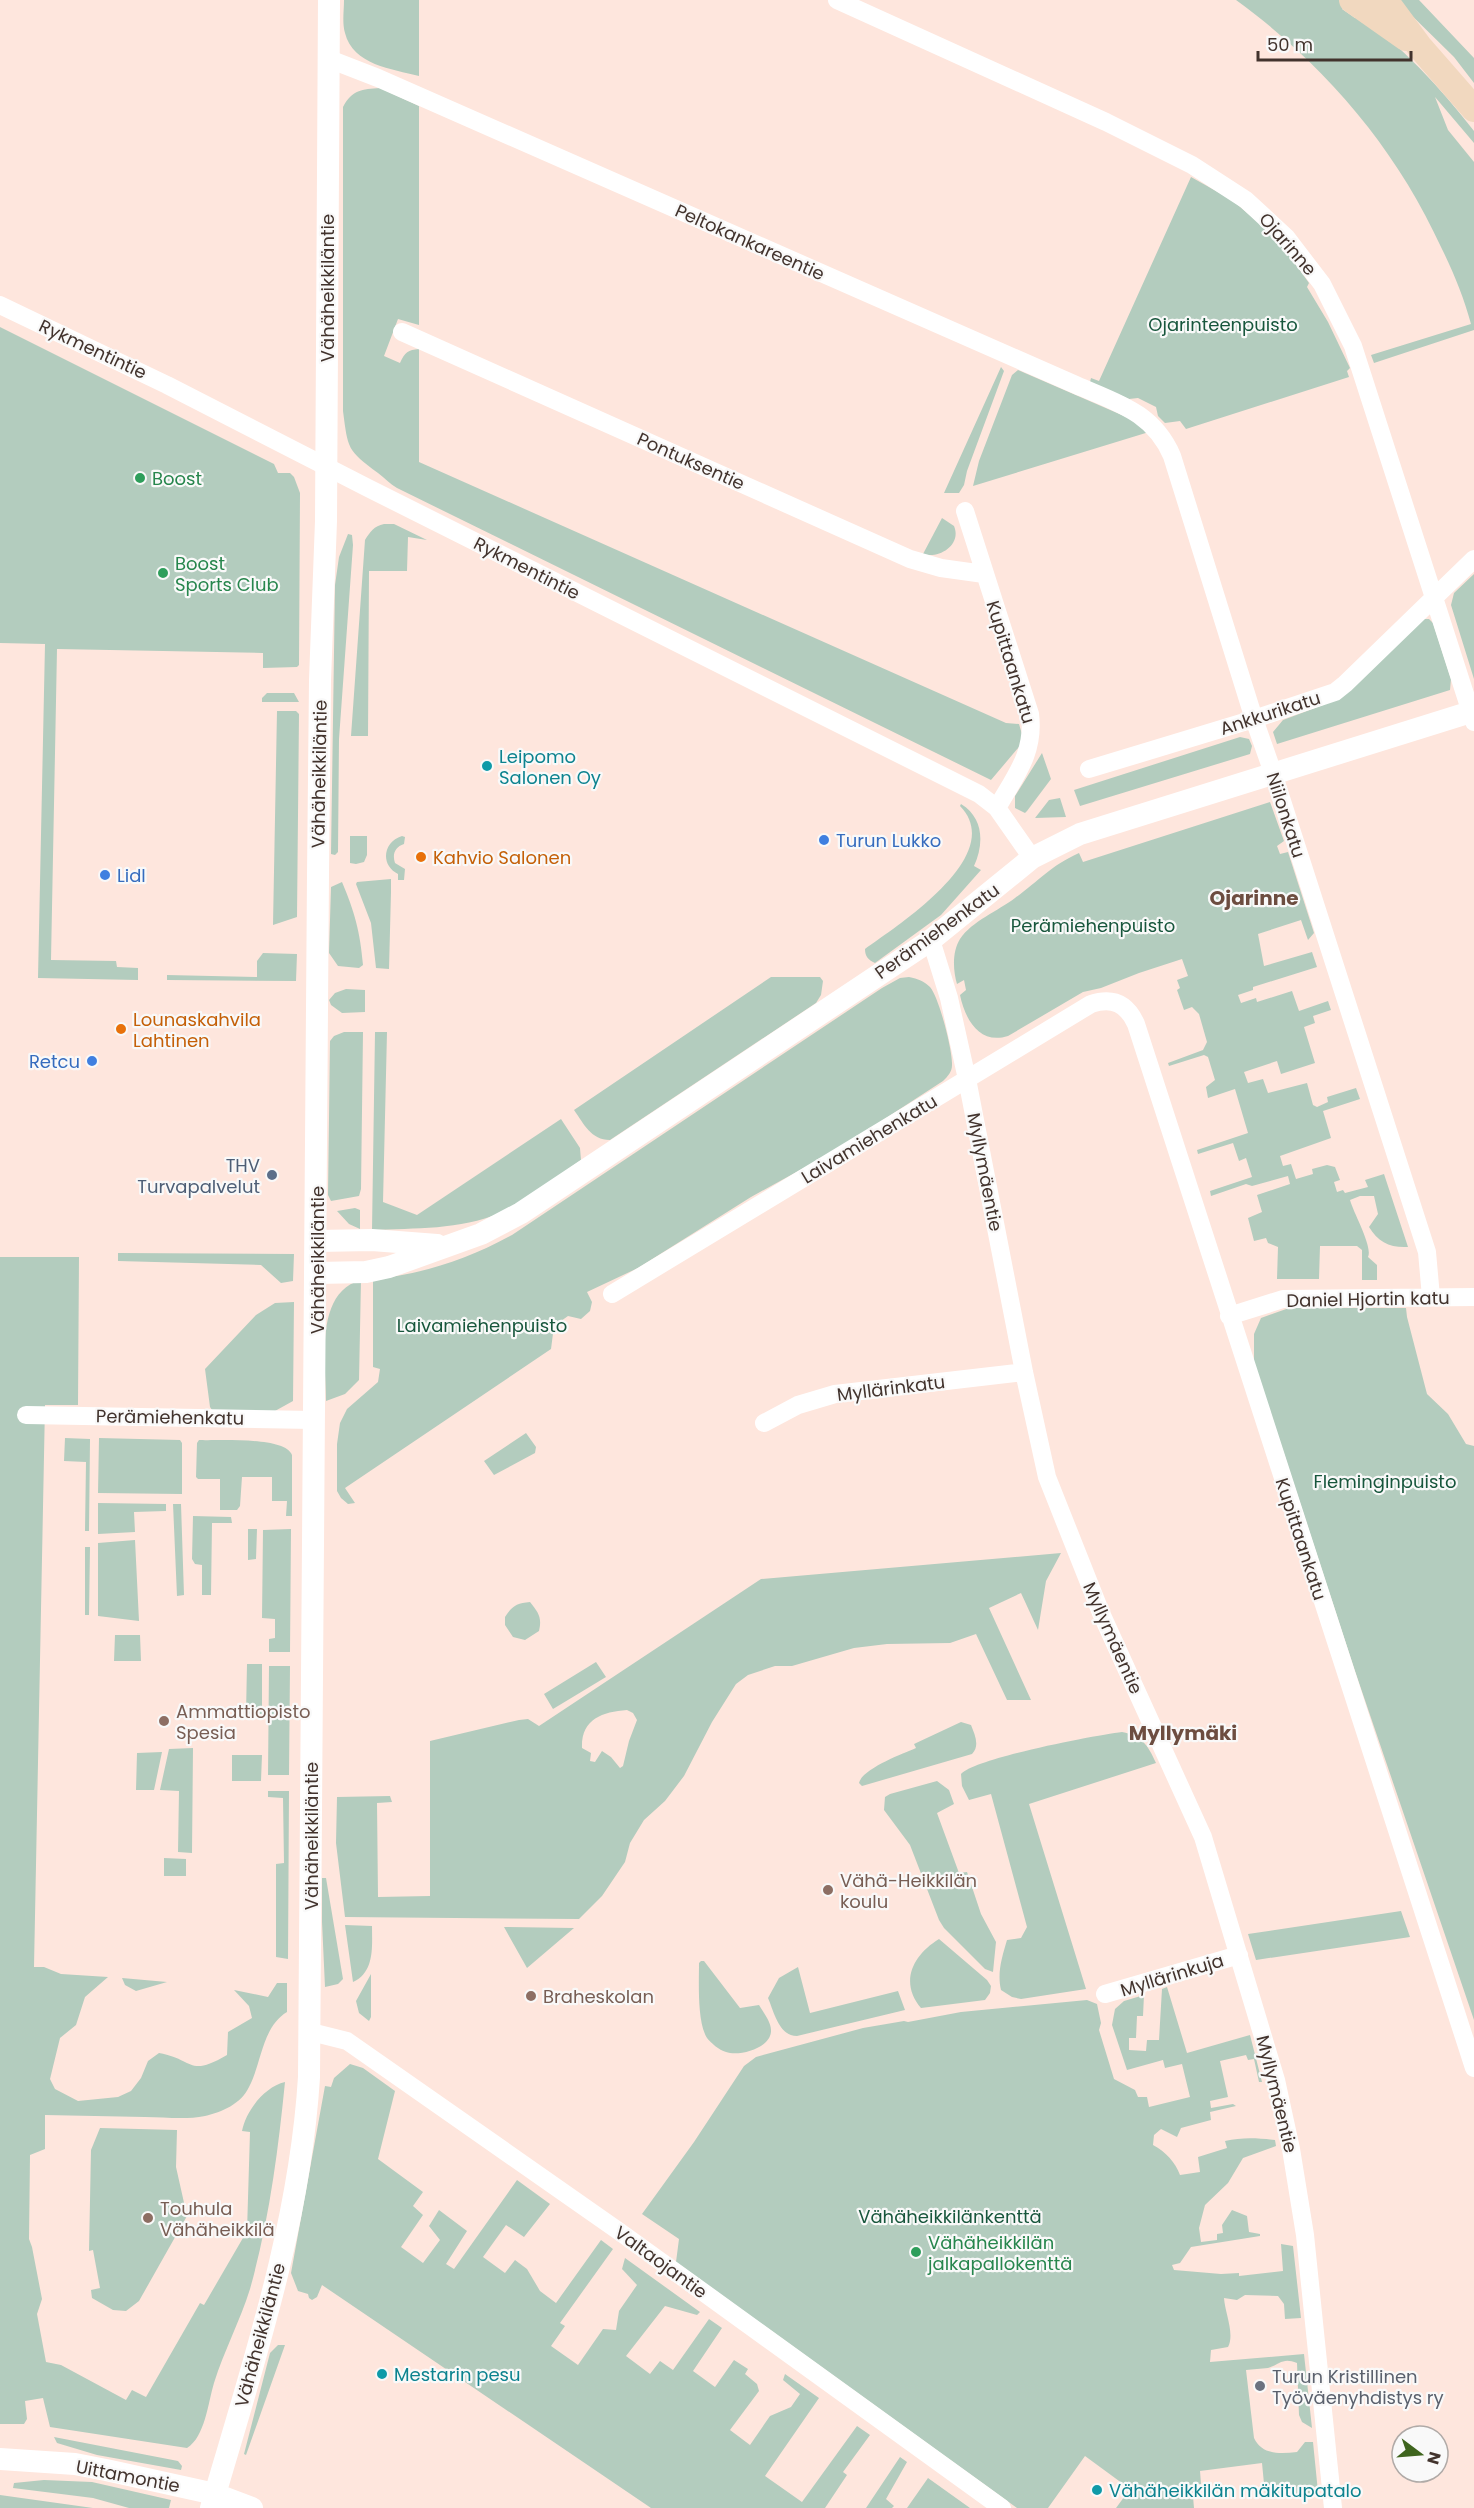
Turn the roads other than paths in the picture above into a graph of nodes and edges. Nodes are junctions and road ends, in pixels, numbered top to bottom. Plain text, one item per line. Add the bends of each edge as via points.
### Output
1 (329, 0) edge
2 (837, 0) edge
3 (1352, 0) edge
4 (1385, 0) edge
5 (1419, 46) junction
6 (328, 59) junction
7 (1474, 109) edge
8 (0, 305) edge
9 (402, 332) dead end
10 (1164, 438) joint
11 (326, 465) junction
12 (965, 511) dead end
13 (1474, 559) edge
14 (984, 574) junction
15 (1434, 598) junction
16 (1473, 715) edge
17 (1254, 720) junction
18 (1089, 769) dead end
19 (1274, 773) junction
20 (996, 808) junction
21 (1032, 858) junction
22 (931, 940) junction
23 (1128, 1010) joint
24 (967, 1079) junction
25 (317, 1241) junction
26 (445, 1246) junction
27 (316, 1273) junction
28 (612, 1294) dead end
29 (1431, 1297) junction
30 (1474, 1297) edge
31 (1229, 1316) junction
32 (1024, 1372) junction
33 (26, 1415) dead end
34 (314, 1420) junction
35 (764, 1423) dead end
36 (1239, 1955) junction
37 (1105, 1994) dead end
38 (311, 2032) junction
39 (1474, 2068) edge
40 (0, 2459) edge
41 (213, 2501) edge
42 (252, 2508) edge
43 (1002, 2508) edge
44 (1333, 2508) edge

1 - 6 street, Vähäheikkiläntie
2 - 15 street, Ojarinne via 1184,161 1228,186 1269,219 1322,284 1353,346
3 - 5 main road
4 - 5 main road
5 - 7 main road
6 - 10 street, Peltokankareentie via 1139,413
6 - 11 street, Vähäheikkiläntie
8 - 11 street, Rykmentintie
9 - 14 street, Pontuksentie via 910,559
10 - 17 street, Niilonkatu
11 - 20 street, Rykmentintie via 979,794
11 - 25 street, Vähäheikkiläntie
12 - 14 street, Kupittaankatu
13 - 15 street, Ankkurikatu
14 - 20 street, Kupittaankatu via 1032,727 1025,758
15 - 16 street, Ojarinne
15 - 17 street, Ankkurikatu via 1335,692
16 - 19 street, Perämiehenkatu
17 - 18 street, Ankkurikatu
17 - 19 street, Niilonkatu
19 - 21 street, Perämiehenkatu via 1080,834
19 - 29 street, Niilonkatu via 1427,1252
20 - 21 street, Rykmentintie
21 - 22 street, Perämiehenkatu
22 - 24 street, Myllymäentie
22 - 26 street, Perämiehenkatu via 521,1213 481,1234
23 - 24 street, Laivamiehenkatu via 1117,1002 1091,1004
23 - 31 street, Kupittaankatu via 1136,1024
24 - 28 street, Laivamiehenkatu
24 - 32 street, Myllymäentie
25 - 26 street, Perämiehenkatu via 372,1240
25 - 27 street, Vähäheikkiläntie
26 - 27 street, Perämiehenkatu via 366,1272
27 - 34 street, Vähäheikkiläntie
29 - 30 street, Daniel Hjortin katu
29 - 31 street, Daniel Hjortin katu via 1283,1299
31 - 39 street, Kupittaankatu
32 - 35 street, Myllärinkatu via 835,1394 798,1405
32 - 36 street, Myllymäentie via 1047,1477 1101,1613 1203,1837
33 - 34 street, Perämiehenkatu
34 - 38 street, Vähäheikkiläntie
36 - 37 street, Myllärinkuja
36 - 44 street, Myllymäentie via 1276,2080 1291,2149 1306,2245
38 - 41 street, Vähäheikkiläntie via 308,2105 284,2245
38 - 43 street, Valtaojantie via 347,2041
40 - 41 street, Uittamontie via 75,2464
41 - 42 street, Uittamontie

